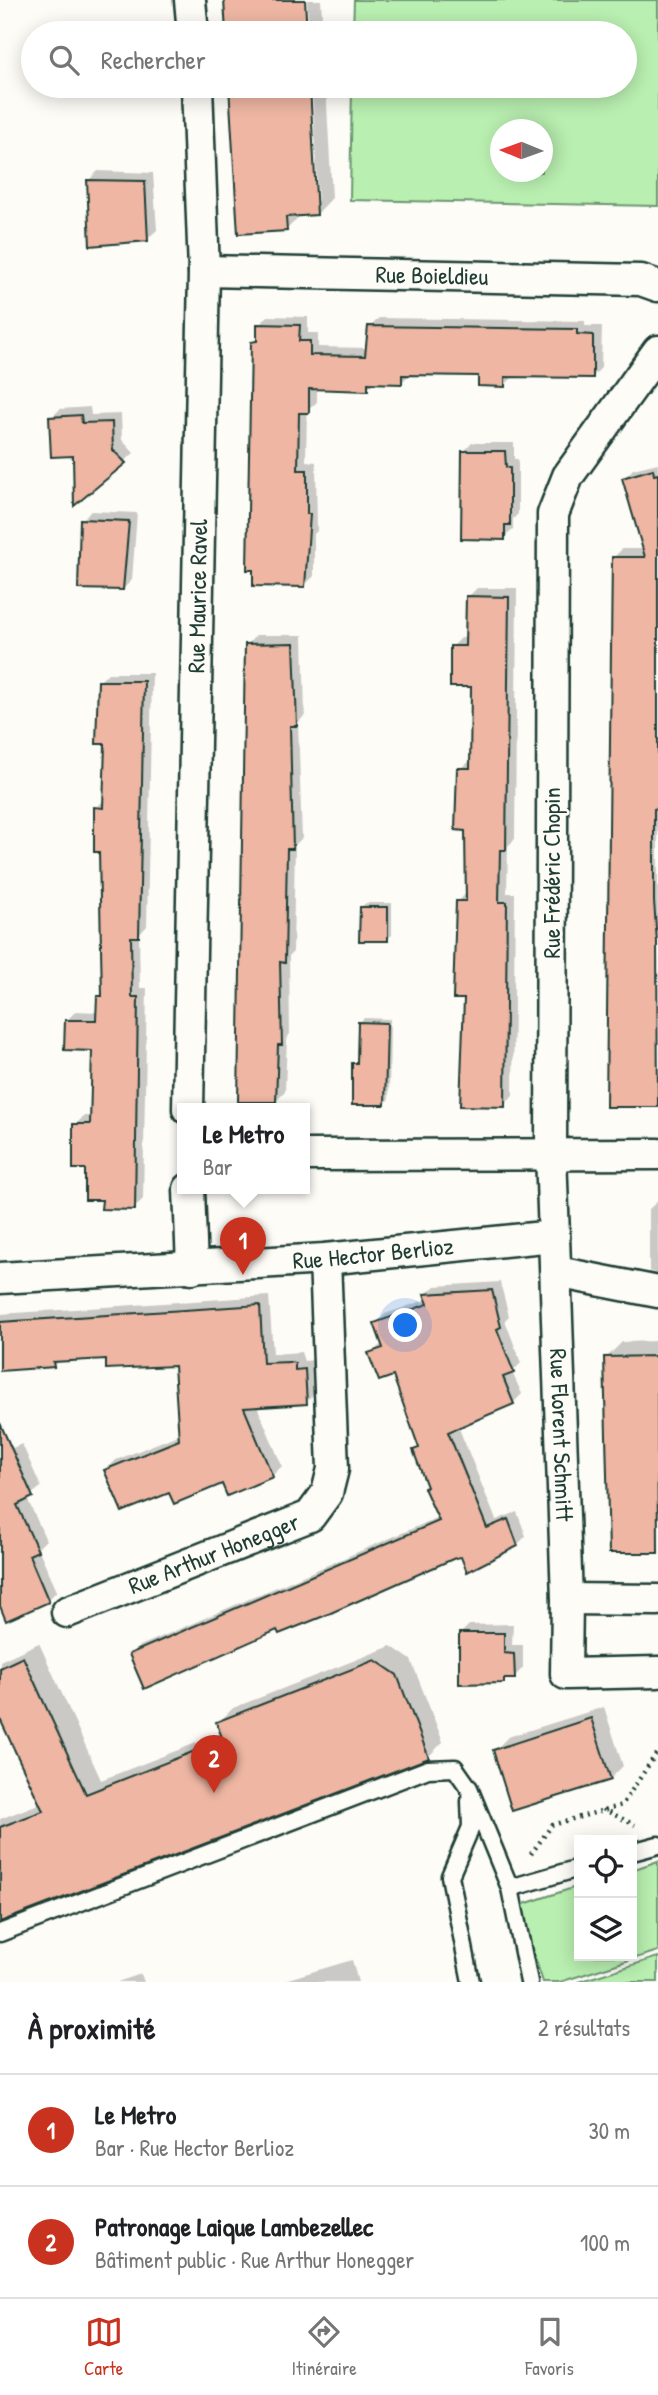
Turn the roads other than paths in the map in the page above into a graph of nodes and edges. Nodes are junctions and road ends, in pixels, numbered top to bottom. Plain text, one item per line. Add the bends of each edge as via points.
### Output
1 (190, 0) edge
2 (192, 21) edge
3 (197, 98) edge
4 (204, 271) junction
5 (658, 286) edge
6 (658, 351) edge
7 (188, 1103) edge
8 (551, 1153) junction
9 (658, 1154) edge
10 (310, 1155) edge
11 (189, 1194) edge
12 (554, 1236) junction
13 (325, 1259) junction
14 (192, 1268) junction
15 (557, 1272) junction
16 (0, 1278) edge
17 (658, 1292) edge
18 (567, 1600) junction
19 (658, 1600) edge
20 (67, 1612) dead end
21 (658, 1672) edge
22 (470, 1788) junction
23 (658, 1845) edge
24 (637, 1851) edge
25 (574, 1869) edge
26 (515, 1886) junction
27 (0, 1933) edge
28 (471, 1982) edge
29 (529, 1982) edge

1 - 2 street
3 - 4 street, Rue Maurice Ravel
4 - 5 street, Rue Boieldieu via 641,280
4 - 7 street, Rue Maurice Ravel
6 - 8 street, Rue Frédéric Chopin via 568,476 554,513
8 - 9 street
8 - 10 street
8 - 12 street, Rue Frédéric Chopin
11 - 14 street
12 - 13 street, Rue Hector Berlioz
12 - 15 street, Rue Frédéric Chopin
13 - 14 street, Rue Hector Berlioz
13 - 20 street, Rue Arthur Honegger via 333,1469 327,1493 310,1516
14 - 16 street, Rue Hector Berlioz
15 - 17 street
15 - 18 street, Rue Florent Schmitt
18 - 19 street
18 - 21 street, Rue Florent Schmitt via 566,1674
22 - 26 lane
22 - 27 lane via 455,1768 428,1769
22 - 28 lane via 471,1827 450,1876
23 - 24 lane
25 - 26 lane
26 - 29 lane

